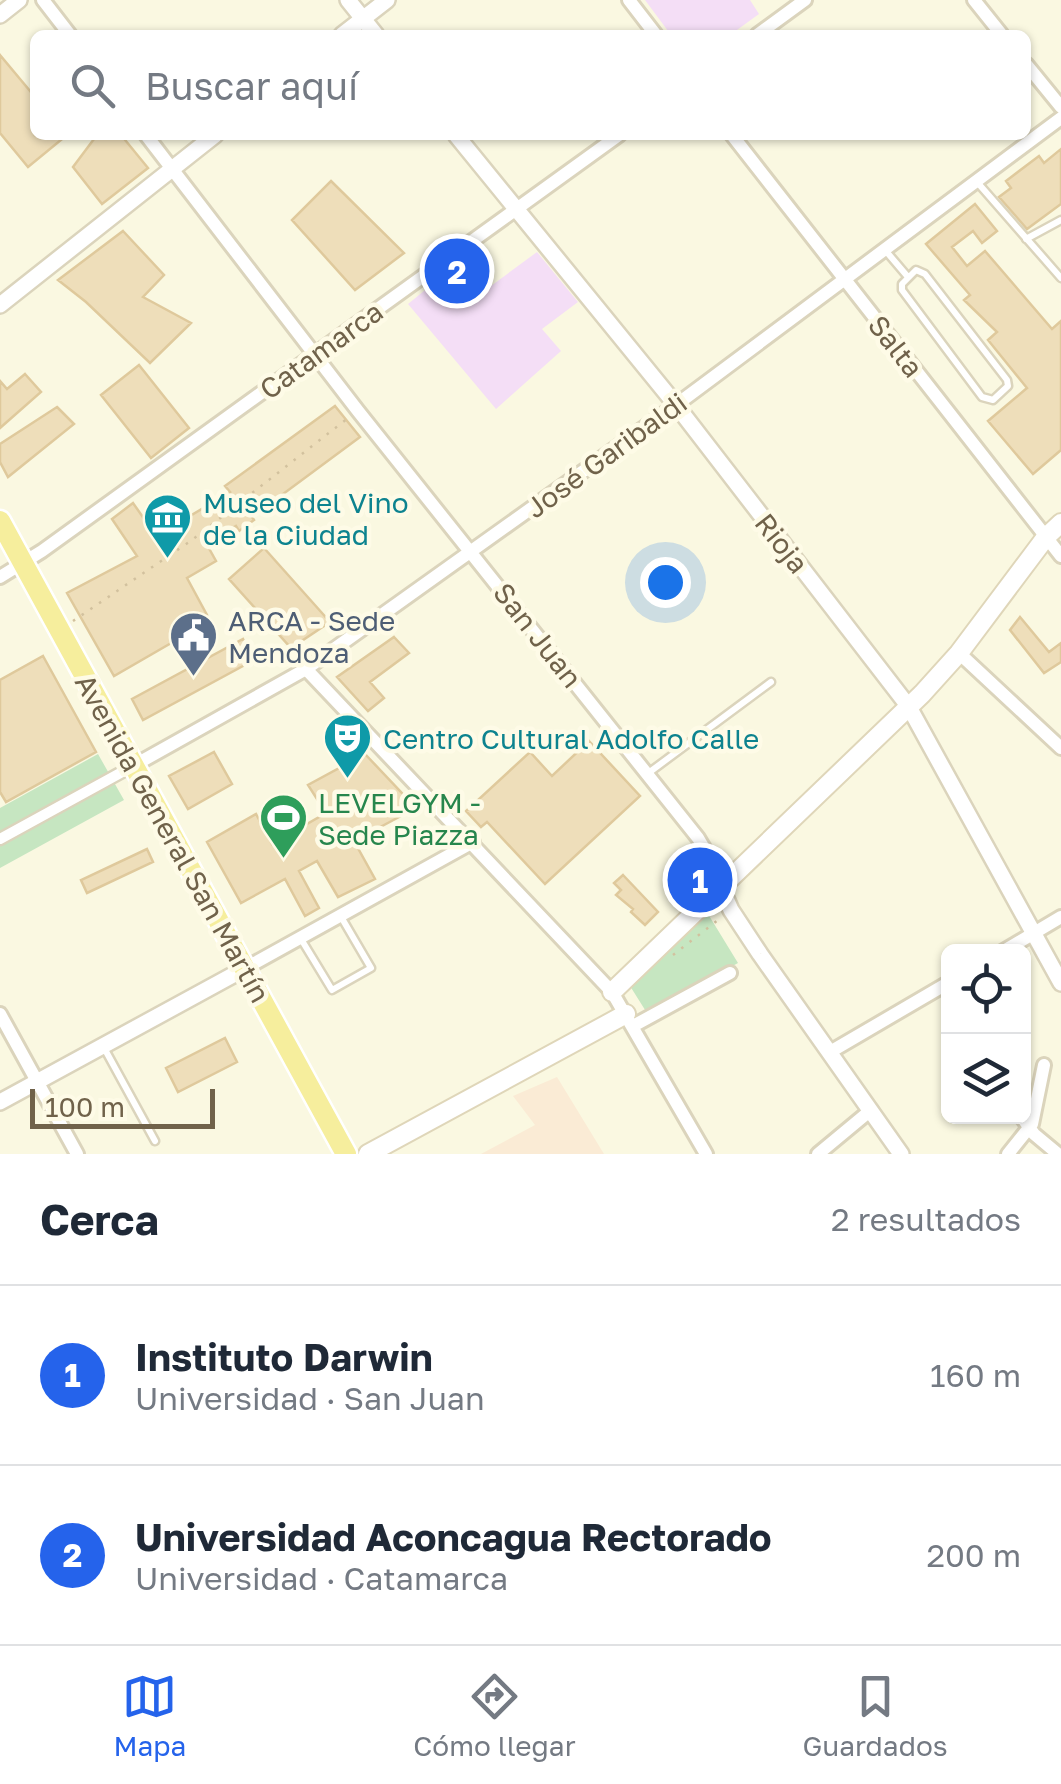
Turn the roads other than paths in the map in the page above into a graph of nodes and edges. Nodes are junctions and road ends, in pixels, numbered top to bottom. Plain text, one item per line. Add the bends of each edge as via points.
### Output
1 (18, 0) edge
2 (43, 0) edge
3 (348, 0) edge
4 (387, 0) edge
5 (629, 0) edge
6 (806, 0) edge
7 (974, 0) edge
8 (0, 15) edge
9 (363, 19) junction
10 (66, 30) edge
11 (349, 30) edge
12 (372, 30) edge
13 (652, 30) edge
14 (765, 30) edge
15 (998, 30) edge
16 (1031, 70) edge
17 (1061, 107) edge
18 (1061, 118) edge
19 (150, 140) edge
20 (210, 140) edge
21 (460, 140) edge
22 (612, 140) edge
23 (736, 140) edge
24 (172, 169) junction
25 (976, 181) junction
26 (516, 209) junction
27 (1061, 220) edge
28 (1026, 239) junction
29 (884, 249) junction
30 (908, 277) junction
31 (1061, 278) edge
32 (843, 280) junction
33 (0, 305) edge
34 (315, 355) junction
35 (676, 405) junction
36 (0, 521) edge
37 (1061, 523) edge
38 (1046, 537) junction
39 (471, 551) junction
40 (1061, 556) edge
41 (23, 564) junction
42 (0, 576) edge
43 (960, 653) junction
44 (306, 669) junction
45 (770, 682) dead end
46 (909, 707) junction
47 (1061, 748) edge
48 (134, 766) junction
49 (648, 774) junction
50 (0, 839) edge
51 (472, 842) junction
52 (722, 887) junction
53 (340, 916) junction
54 (1061, 917) edge
55 (1034, 933) junction
56 (301, 938) junction
57 (1015, 944) edge
58 (244, 969) junction
59 (730, 973) dead end
60 (1061, 982) edge
61 (941, 987) edge
62 (612, 992) junction
63 (0, 1014) edge
64 (629, 1020) junction
65 (103, 1046) junction
66 (830, 1052) junction
67 (1044, 1065) dead end
68 (37, 1082) junction
69 (0, 1102) edge
70 (871, 1110) junction
71 (1026, 1124) edge
72 (1030, 1130) junction
73 (155, 1141) dead end
74 (77, 1154) edge
75 (346, 1154) edge
76 (368, 1154) edge
77 (706, 1154) edge
78 (818, 1154) edge
79 (900, 1154) edge
80 (1008, 1154) edge
81 (1058, 1154) edge

1 - 8 street
2 - 10 street
3 - 9 street
4 - 9 street
5 - 13 street
6 - 14 street
7 - 15 street
9 - 11 street
9 - 12 street
16 - 17 street
18 - 25 street, José Garibaldi
19 - 24 street, San Juan
20 - 24 street
21 - 26 street, Rioja
22 - 26 street, Catamarca
23 - 32 street, Salta
24 - 33 street
24 - 34 street, San Juan
25 - 28 lane
25 - 29 street, José Garibaldi
26 - 34 street, Catamarca
26 - 35 street, Rioja
27 - 28 lane
28 - 31 lane
29 - 30 lane
29 - 32 street, José Garibaldi
30 - 30 lane via 902,290 982,397 993,400 1007,380 925,274 916,270
32 - 35 street, José Garibaldi
32 - 38 street, Salta
34 - 39 street, San Juan
34 - 41 street, Catamarca
35 - 39 street, José Garibaldi
35 - 46 street, Rioja
36 - 41 main road, Avenida General San Martín
37 - 38 main road
38 - 40 street, Salta
38 - 43 main road
39 - 44 street, José Garibaldi
39 - 49 street, San Juan
41 - 42 street, Catamarca
41 - 48 main road, Avenida General San Martín
43 - 46 main road
43 - 47 street
44 - 48 street, José Garibaldi
44 - 51 street
45 - 49 lane
46 - 52 main road
46 - 55 street, Rioja
48 - 50 street
48 - 58 main road, Avenida General San Martín
49 - 52 street, San Juan via 705,848
51 - 53 street
51 - 62 street
52 - 62 main road
52 - 66 street, San Juan via 731,910
53 - 56 street
53 - 56 lane via 371,968 332,990
54 - 55 street
55 - 57 street
55 - 60 street, Rioja
56 - 58 street
58 - 65 street
58 - 75 main road, Avenida General San Martín
59 - 64 street
61 - 66 street
62 - 64 street
63 - 68 street
64 - 76 main road
64 - 77 street
65 - 68 street
65 - 73 lane
66 - 70 street, San Juan
67 - 72 street
68 - 69 street
68 - 74 street
70 - 78 street
70 - 79 street, San Juan
71 - 72 street
72 - 80 street
72 - 81 street

